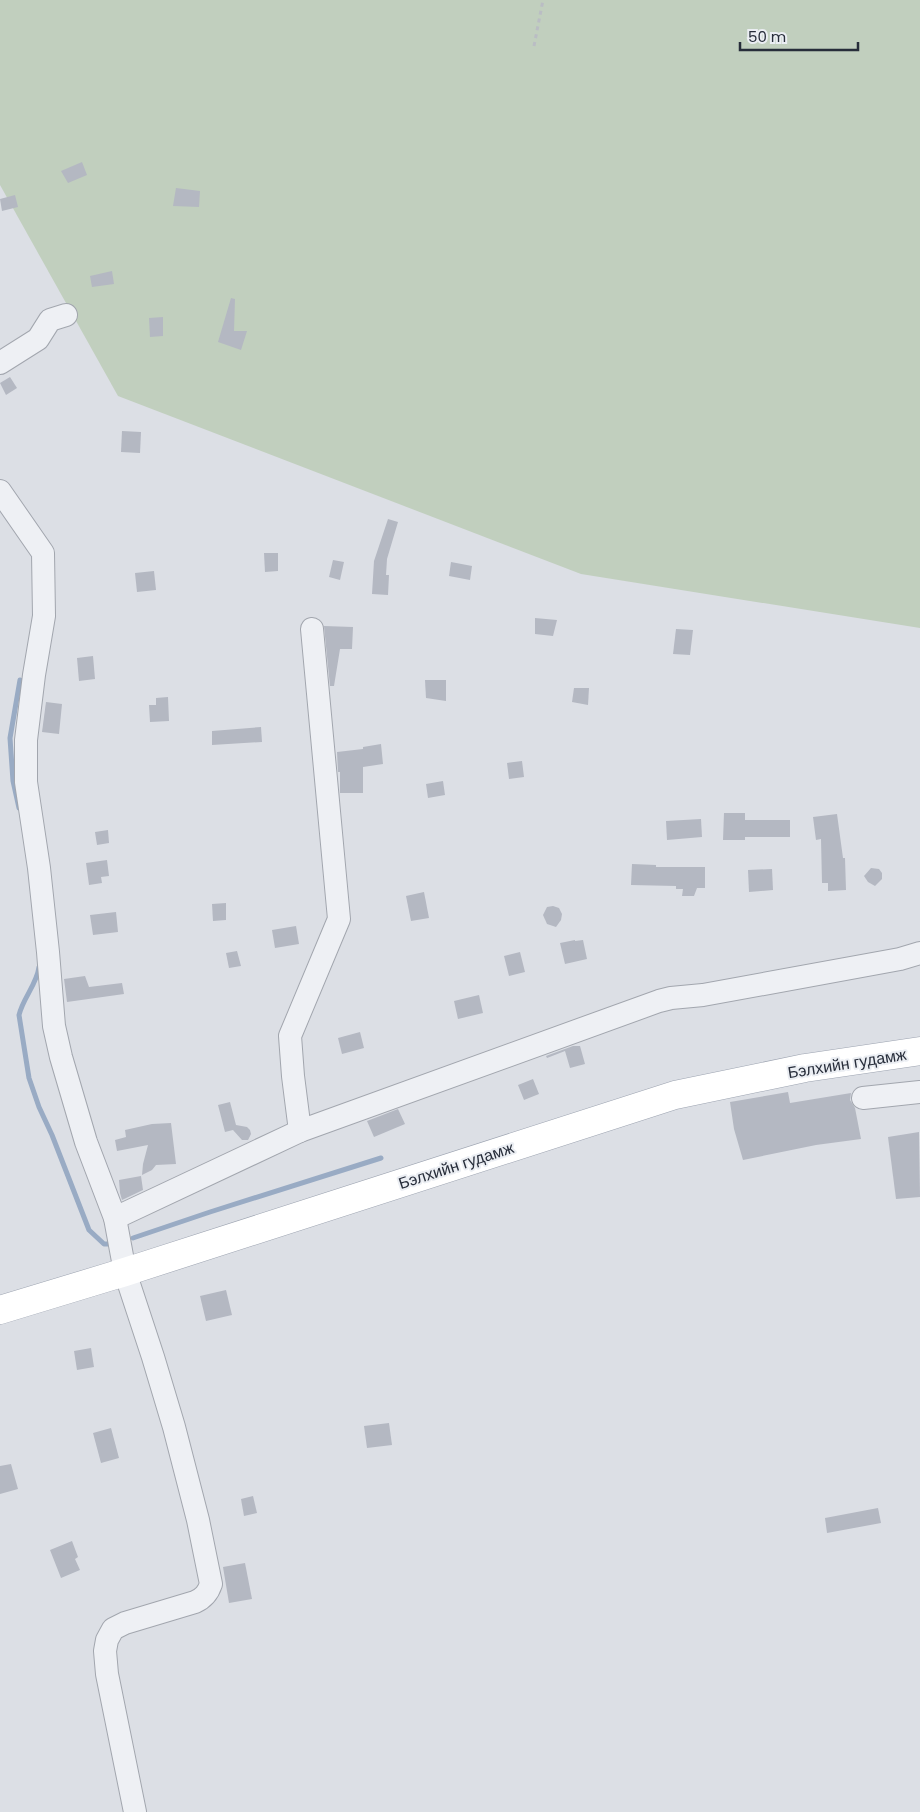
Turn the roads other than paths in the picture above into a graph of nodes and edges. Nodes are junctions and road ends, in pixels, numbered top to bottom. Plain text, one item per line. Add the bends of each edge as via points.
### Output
1 (66, 315) dead end
2 (0, 363) edge
3 (0, 491) edge
4 (312, 629) dead end
5 (920, 954) edge
6 (920, 1051) edge
7 (920, 1092) edge
8 (863, 1098) dead end
9 (300, 1131) junction
10 (115, 1218) junction
11 (125, 1272) junction
12 (1, 1311) edge
13 (136, 1812) edge

1 - 2 street via 50,320 38,339
3 - 10 street via 44,553 44,616 26,740 26,782 40,878 54,1026 86,1142
4 - 9 street via 339,919 290,1036
5 - 9 street via 659,1001
6 - 11 main road, Бэлхийн гудамж via 805,1068 675,1095
7 - 8 street
9 - 10 street
10 - 11 street
11 - 12 main road, Бэлхийн гудамж
11 - 13 street via 174,1427 211,1584 203,1598 125,1623 113,1629 107,1640 107,1674

